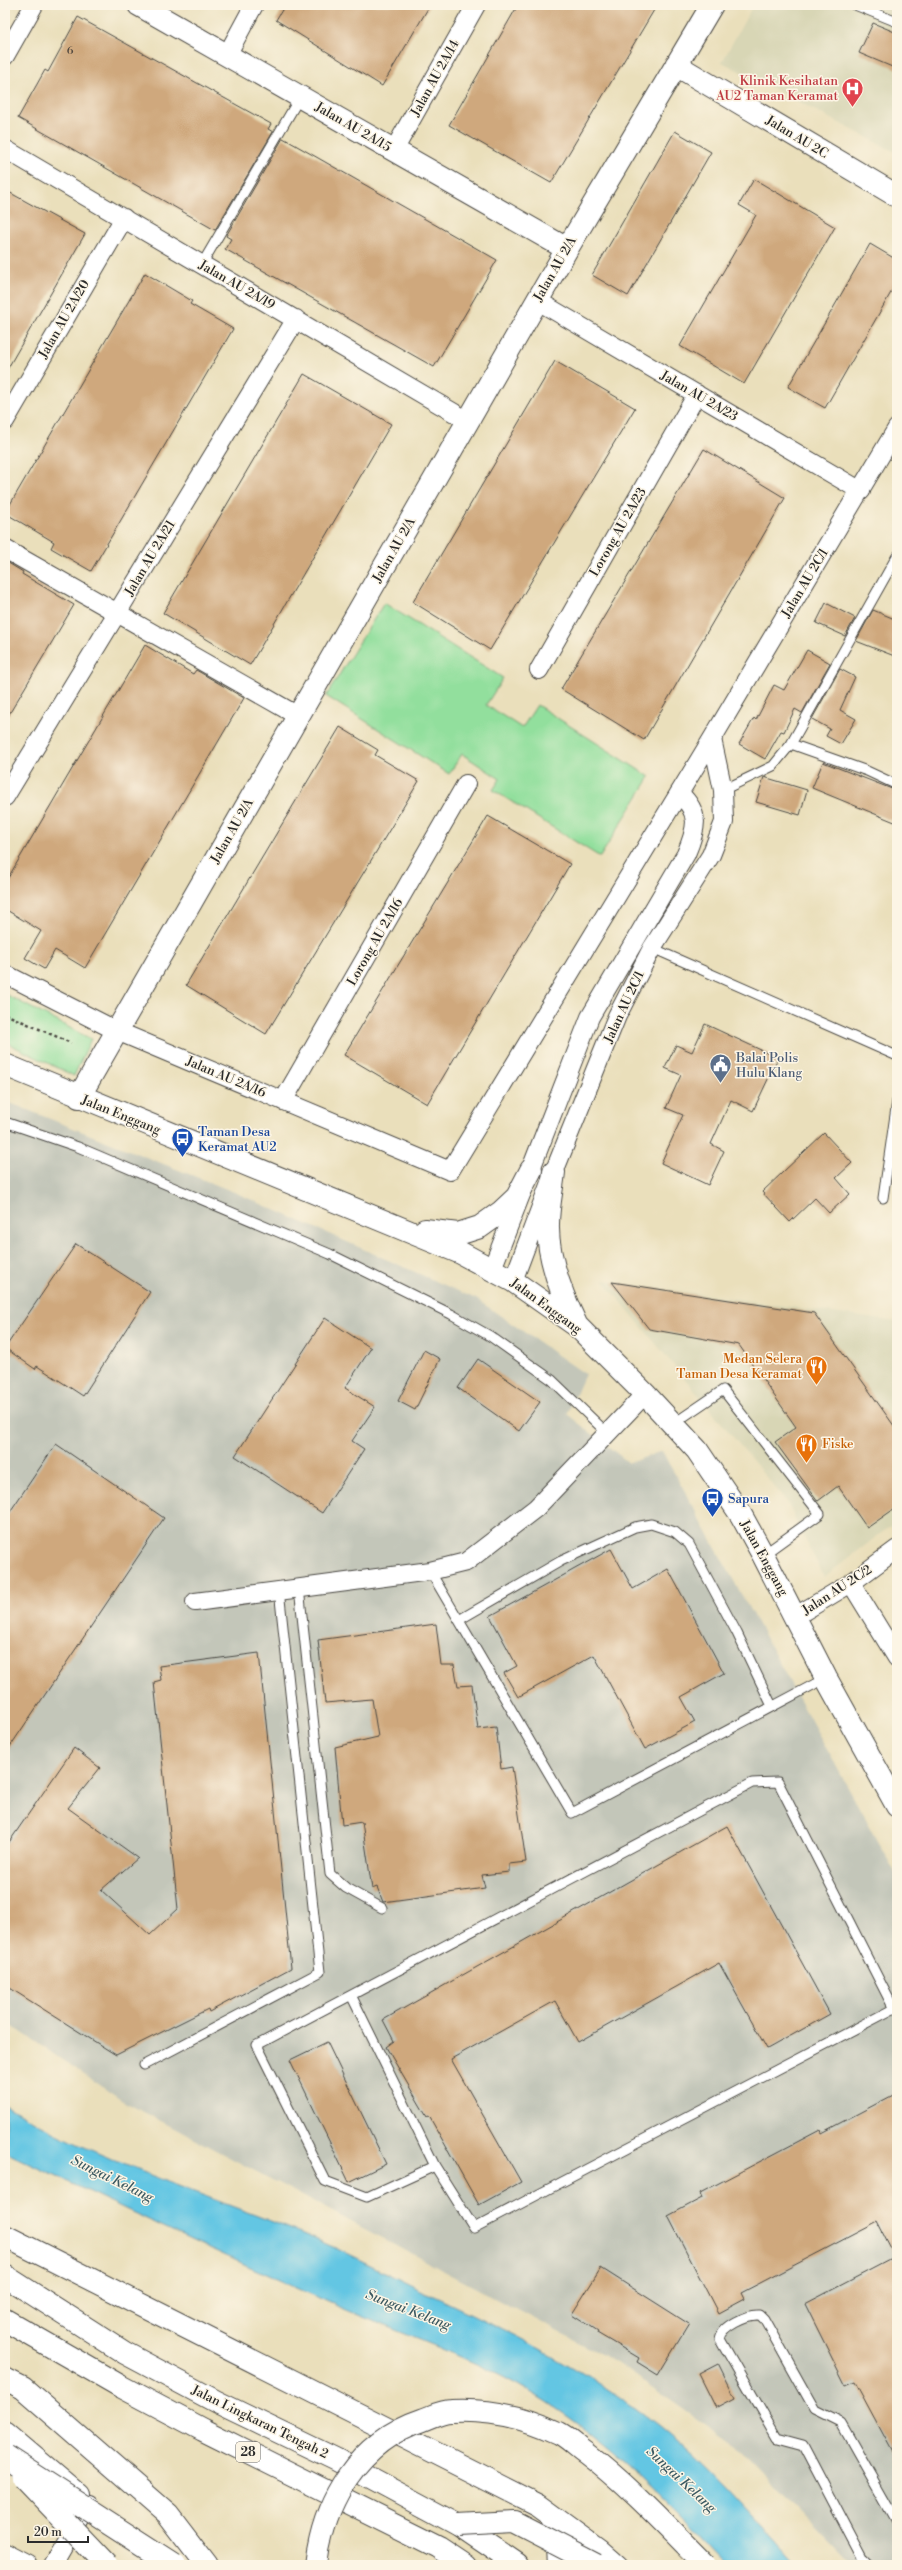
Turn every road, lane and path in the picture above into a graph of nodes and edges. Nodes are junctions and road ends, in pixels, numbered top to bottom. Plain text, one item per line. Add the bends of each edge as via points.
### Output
1 (34, 5) edge
2 (139, 5) edge
3 (254, 5) edge
4 (476, 5) edge
5 (712, 5) edge
6 (855, 5) edge
7 (897, 22) edge
8 (227, 55) junction
9 (5, 56) edge
10 (676, 65) junction
11 (300, 97) junction
12 (5, 149) edge
13 (394, 150) junction
14 (897, 196) edge
15 (124, 218) junction
16 (567, 249) junction
17 (202, 264) junction
18 (538, 301) junction
19 (296, 319) junction
20 (697, 394) junction
21 (5, 421) edge
22 (468, 421) junction
23 (897, 428) edge
24 (861, 491) junction
25 (5, 549) edge
26 (897, 556) edge
27 (117, 612) junction
28 (539, 670) dead end
29 (298, 716) junction
30 (712, 738) junction
31 (791, 744) junction
32 (466, 784) dead end
33 (897, 785) edge
34 (723, 790) junction
35 (679, 793) junction
36 (5, 797) edge
37 (634, 940) junction
38 (652, 948) junction
39 (5, 974) edge
40 (5, 1014) edge
41 (117, 1031) junction
42 (71, 1043) dead end
43 (897, 1056) edge
44 (5, 1065) edge
45 (79, 1097) junction
46 (283, 1101) junction
47 (897, 1101) edge
48 (5, 1122) edge
49 (450, 1170) joint
50 (531, 1170) junction
51 (554, 1172) junction
52 (883, 1198) dead end
53 (390, 1225) junction
54 (492, 1269) junction
55 (514, 1281) junction
56 (577, 1326) junction
57 (645, 1394) junction
58 (673, 1424) junction
59 (607, 1433) junction
60 (897, 1549) edge
61 (763, 1555) junction
62 (430, 1571) junction
63 (851, 1583) junction
64 (299, 1588) junction
65 (279, 1590) junction
66 (195, 1602) dead end
67 (796, 1616) junction
68 (459, 1620) junction
69 (897, 1658) edge
70 (826, 1678) junction
71 (772, 1706) junction
72 (897, 1806) edge
73 (382, 1908) dead end
74 (352, 1997) junction
75 (895, 2008) edge
76 (144, 2065) dead end
77 (434, 2166) junction
78 (5, 2236) edge
79 (5, 2276) edge
80 (5, 2320) edge
81 (5, 2379) edge
82 (5, 2433) edge
83 (5, 2457) edge
84 (89, 2504) junction
85 (538, 2505) junction
86 (897, 2522) edge
87 (458, 2525) junction
88 (5, 2553) edge
89 (28, 2565) edge
90 (54, 2565) edge
91 (108, 2565) edge
92 (157, 2565) edge
93 (174, 2565) edge
94 (207, 2565) edge
95 (316, 2565) edge
96 (465, 2565) edge
97 (517, 2565) edge
98 (559, 2565) edge
99 (597, 2565) edge
100 (617, 2565) edge
101 (705, 2565) edge
102 (869, 2565) edge

1 - 9 street
2 - 8 main road, Jalan AU 2A/15
3 - 8 street
4 - 13 street, Jalan AU 2A/14
5 - 10 main road, Jalan AU 2/A
6 - 7 lane
8 - 11 main road, Jalan AU 2A/15
10 - 14 main road, Jalan AU 2C
10 - 16 main road, Jalan AU 2/A
11 - 13 main road, Jalan AU 2A/15
11 - 17 lane
12 - 15 street, Jalan AU 2A/19
13 - 16 main road, Jalan AU 2A/15
15 - 17 street, Jalan AU 2A/19
15 - 21 street, Jalan AU 2A/20
16 - 18 main road, Jalan AU 2/A
17 - 19 street, Jalan AU 2A/19
18 - 20 street, Jalan AU 2A/23
18 - 22 main road, Jalan AU 2/A
19 - 22 street, Jalan AU 2A/19
19 - 27 street, Jalan AU 2A/21
20 - 24 street, Jalan AU 2A/23
20 - 28 street, Lorong AU 2A/23
22 - 29 main road, Jalan AU 2/A
23 - 24 street, Jalan AU 2C/1
24 - 30 street, Jalan AU 2C/1
25 - 27 street
26 - 31 lane
27 - 29 street
27 - 36 street, Jalan AU 2A/21
29 - 41 main road, Jalan AU 2/A
30 - 34 street, Jalan AU 2C/1
30 - 35 street, Jalan AU 2C/1
31 - 33 lane via 867,771
31 - 34 lane via 773,766
32 - 46 street, Lorong AU 2A/16
34 - 38 street, Jalan AU 2C/1 via 724,822 711,855
35 - 37 street, Jalan AU 2C/1 via 692,805 695,819 694,837
35 - 49 street, Jalan AU 2C/1
37 - 38 lane
37 - 50 street, Jalan AU 2C/1 via 590,1017
38 - 43 lane
38 - 51 street, Jalan AU 2C/1 via 617,1016
39 - 41 street, Jalan AU 2A/16
40 - 42 path
41 - 45 main road, Jalan AU 2/A
41 - 46 street, Jalan AU 2A/16
44 - 45 main road, Jalan Enggang
45 - 53 main road, Jalan Enggang
46 - 49 street, Jalan AU 2A/16
47 - 52 lane
48 - 59 lane via 78,1147 330,1254 450,1314 490,1336 552,1380
50 - 53 main road via 517,1197 480,1227 458,1234
50 - 54 street, Jalan AU 2C/1
51 - 55 street, Jalan AU 2C/1
51 - 56 main road via 548,1226 560,1288
53 - 54 main road, Jalan Enggang via 461,1253
54 - 55 main road, Jalan Enggang
55 - 56 main road, Jalan Enggang
56 - 57 main road, Jalan Enggang
57 - 58 main road, Jalan Enggang
57 - 59 street
58 - 61 main road, Jalan Enggang via 701,1456 741,1515
58 - 61 lane via 723,1390 820,1514
59 - 62 street via 536,1508 492,1545 466,1562
60 - 63 street, Jalan AU 2C/2
61 - 67 main road, Jalan Enggang
62 - 64 street
62 - 68 lane
63 - 67 street, Jalan AU 2C/2
63 - 69 street
64 - 65 street
64 - 73 lane via 330,1874 346,1888
65 - 66 street
65 - 76 lane via 320,1972
67 - 70 main road, Jalan Enggang
68 - 71 lane via 561,1561 635,1528 651,1524 675,1532 689,1544 737,1633
68 - 71 lane via 572,1813
70 - 71 lane
70 - 72 main road, Jalan Enggang
74 - 75 lane via 752,1782 778,1782
74 - 77 lane
74 - 77 lane via 257,2045 325,2181 367,2197
75 - 77 lane via 474,2228
78 - 85 main road
79 - 87 main road, Jalan Lingkaran Tengah 2 / 28 via 125,2353 217,2402 335,2459
80 - 96 main road, 28 via 203,2430 438,2547
81 - 94 main road via 23,2388 168,2514
82 - 84 main road
83 - 91 main road, bridge
83 - 93 main road, bridge
84 - 90 street
84 - 92 main road via 145,2557
85 - 98 main road via 558,2546
85 - 100 main road
86 - 102 lane via 841,2423 815,2410 764,2319 753,2314 726,2328 720,2339 777,2438 803,2445 863,2559
87 - 97 main road, Jalan Lingkaran Tengah 2 / 28
87 - 99 main road, bridge via 514,2522
88 - 89 street
95 - 101 main road, bridge via 318,2542 330,2507 344,2480 362,2459 380,2441 402,2427 449,2411 501,2412 560,2434 604,2467

